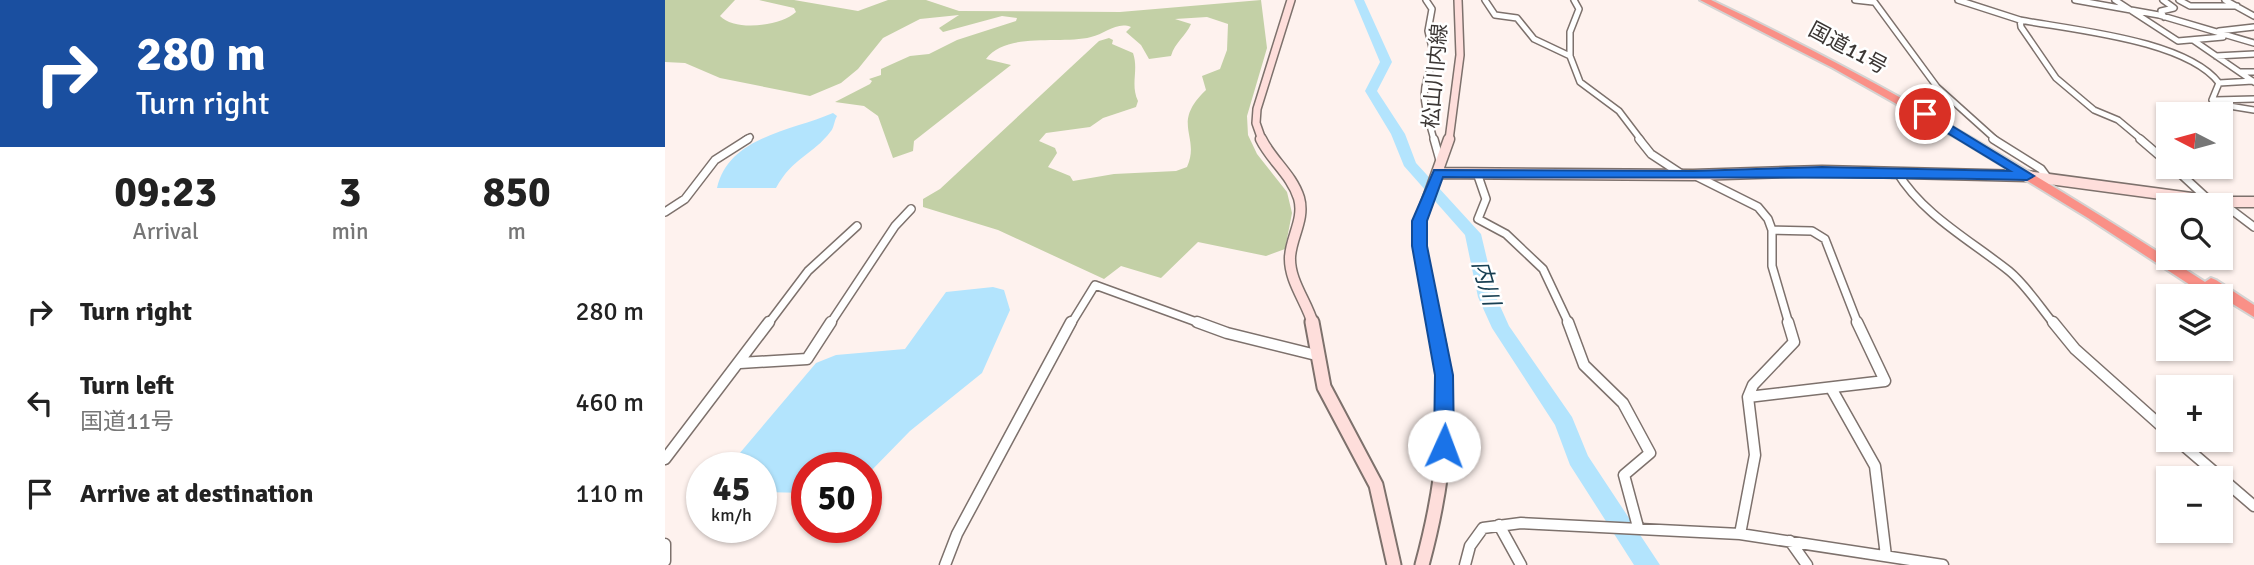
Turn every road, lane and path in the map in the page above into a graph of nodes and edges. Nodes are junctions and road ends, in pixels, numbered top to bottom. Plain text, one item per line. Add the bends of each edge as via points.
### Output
1 (1291, 0) edge
2 (1426, 0) edge
3 (1458, 0) edge
4 (1485, 0) edge
5 (1574, 0) edge
6 (1705, 0) edge
7 (1714, 0) edge
8 (1856, 0) edge
9 (1958, 0) edge
10 (2075, 0) edge
11 (2115, 0) edge
12 (2163, 0) edge
13 (2179, 0) edge
14 (2225, 0) edge
15 (1873, 1) edge
16 (2237, 6) junction
17 (2130, 9) junction
18 (2254, 16) edge
19 (2164, 17) junction
20 (2020, 20) junction
21 (2178, 21) junction
22 (2149, 22) junction
23 (2254, 27) edge
24 (2212, 31) junction
25 (2229, 37) junction
26 (2192, 39) junction
27 (2254, 43) edge
28 (2254, 54) edge
29 (1570, 56) junction
30 (2216, 56) junction
31 (2199, 64) junction
32 (2228, 64) junction
33 (2240, 72) junction
34 (2254, 72) edge
35 (2253, 81) edge
36 (2219, 83) junction
37 (2254, 99) edge
38 (2212, 100) junction
39 (2254, 110) edge
40 (750, 137) dead end
41 (2156, 153) edge
42 (1897, 172) junction
43 (1438, 173) junction
44 (1477, 173) junction
45 (1688, 175) junction
46 (2027, 176) junction
47 (2186, 179) edge
48 (2049, 180) junction
49 (2201, 193) edge
50 (2156, 194) edge
51 (2233, 202) edge
52 (2254, 202) edge
53 (911, 209) dead end
54 (2233, 211) edge
55 (665, 212) edge
56 (857, 226) dead end
57 (2254, 227) edge
58 (1772, 230) junction
59 (2156, 247) edge
60 (2191, 270) edge
61 (2198, 284) edge
62 (2233, 306) edge
63 (2254, 312) edge
64 (2254, 320) edge
65 (1317, 355) junction
66 (740, 363) junction
67 (1831, 388) junction
68 (1748, 397) junction
69 (2156, 421) edge
70 (2191, 452) edge
71 (665, 459) edge
72 (2254, 506) edge
73 (1499, 525) junction
74 (1635, 527) junction
75 (1740, 534) junction
76 (1790, 541) junction
77 (665, 544) edge
78 (1886, 556) junction
79 (665, 561) edge
80 (945, 565) edge
81 (1394, 565) edge
82 (1422, 565) edge
83 (1465, 565) edge
84 (1521, 565) edge
85 (1807, 565) edge
86 (1943, 565) edge

1 - 65 street via 1256,126 1262,144 1287,174 1300,200 1291,266 1310,315
2 - 43 street via 1432,9 1428,31 1435,60 1422,97
3 - 43 street, 松山川内線 via 1453,122
4 - 29 street via 1495,15 1517,18 1534,39
5 - 29 street via 1579,9 1570,32
6 - 46 highway, 国道11号 via 1863,79
7 - 48 highway, 国道11号 via 1854,67
8 - 15 street
9 - 20 street
10 - 17 street
11 - 17 street
12 - 19 street via 2173,8 2161,11
13 - 16 street via 2190,6
14 - 16 street
15 - 48 street via 1937,87 1992,138 2041,169
16 - 18 street
17 - 19 street
17 - 22 street
19 - 21 street
20 - 31 street via 2131,39
20 - 41 street via 2056,78 2094,110 2118,120
21 - 22 street
21 - 24 street
22 - 26 street via 2178,41
23 - 24 street
24 - 25 street
25 - 26 street
25 - 27 street
26 - 30 street
28 - 30 street
29 - 45 street via 1580,82 1625,117 1651,154
30 - 32 street
31 - 32 street
31 - 36 street
32 - 33 street
33 - 34 street
33 - 35 street
35 - 36 street
36 - 38 street
37 - 38 street
38 - 39 street
40 - 55 street via 715,160 685,199
42 - 45 street
42 - 46 street
42 - 69 street via 1909,192 1931,212 2011,273 2075,349
43 - 44 street
43 - 82 street, 松山川内線 via 1419,221 1419,246 1444,375 1445,427 1441,484
44 - 45 street
44 - 74 street via 1486,199 1478,219 1506,234 1543,269 1584,365 1623,403 1650,453 1624,475
45 - 58 street via 1758,207
46 - 48 street
46 - 61 highway, 国道11号
47 - 49 street
48 - 50 street
48 - 59 highway, 国道11号
51 - 52 street
53 - 66 street via 807,359
54 - 57 street
56 - 66 street via 808,271
58 - 67 street via 1812,230 1825,239 1885,382
58 - 68 street via 1772,266 1794,342 1753,385
60 - 63 highway, 国道11号
62 - 64 highway, 国道11号
65 - 80 street via 1227,333 1095,285 957,534
65 - 81 street via 1324,387 1376,485
66 - 71 street
67 - 68 street
67 - 78 street via 1875,466
68 - 75 street via 1755,455
70 - 72 street
73 - 74 street
73 - 83 street via 1483,528 1470,546
73 - 84 street
74 - 75 street
75 - 76 street
76 - 78 street
76 - 85 street
77 - 79 street
78 - 86 street

